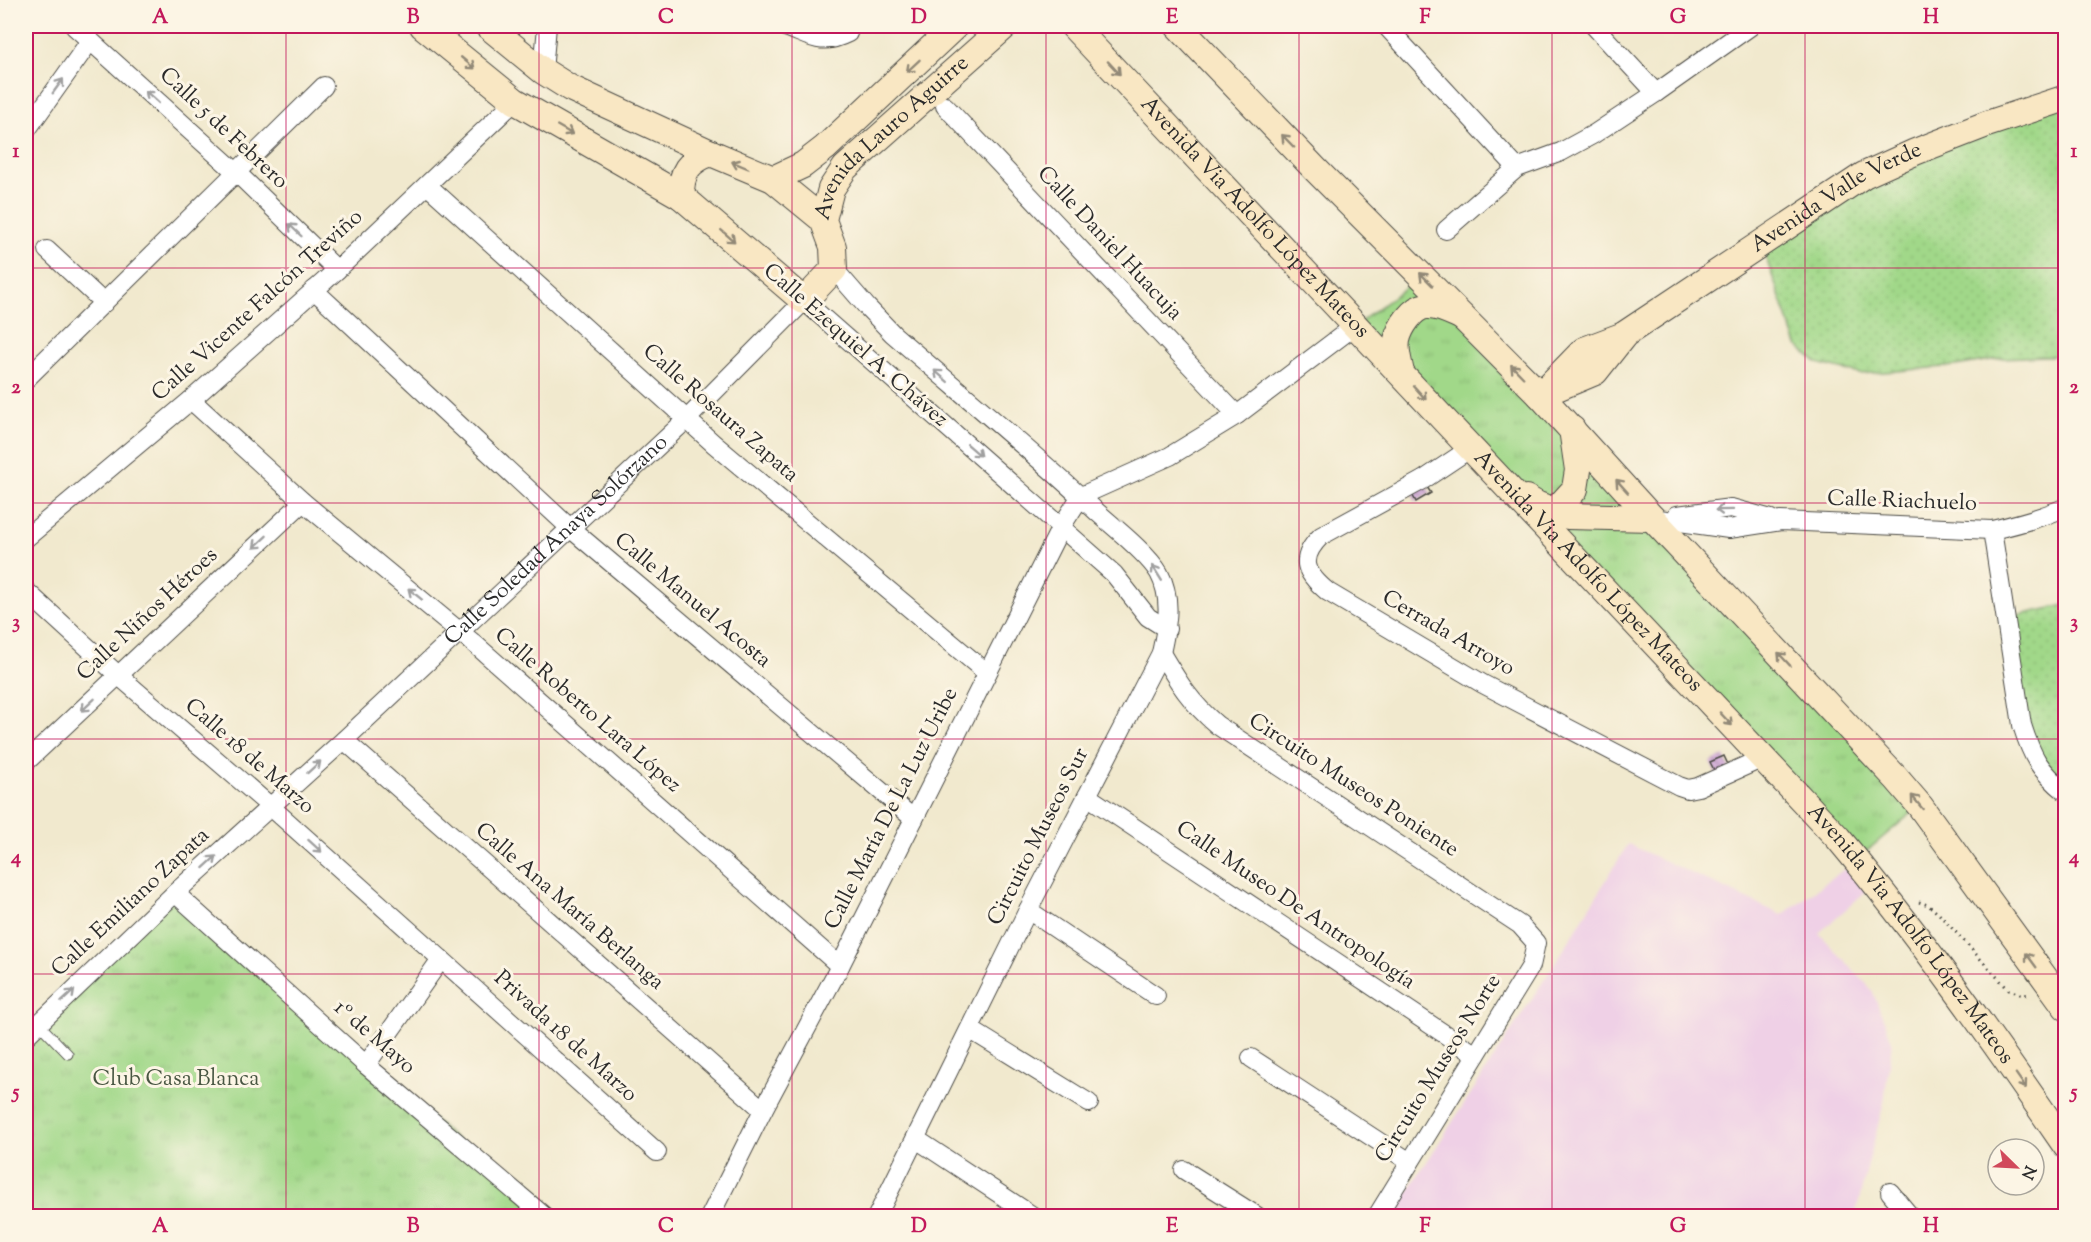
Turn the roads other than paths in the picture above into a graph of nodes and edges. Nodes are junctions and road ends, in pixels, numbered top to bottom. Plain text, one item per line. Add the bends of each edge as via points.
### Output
1 (74, 26) edge
2 (423, 26) edge
3 (488, 26) edge
4 (547, 26) edge
5 (783, 26) edge
6 (955, 26) edge
7 (1005, 26) edge
8 (1073, 26) edge
9 (1178, 26) edge
10 (1386, 26) edge
11 (1594, 26) edge
12 (1751, 26) edge
13 (849, 29) edge
14 (90, 41) junction
15 (543, 70) junction
16 (324, 86) dead end
17 (1656, 93) junction
18 (2066, 98) edge
19 (515, 101) junction
20 (945, 106) dead end
21 (26, 131) edge
22 (711, 153) junction
23 (1517, 168) junction
24 (237, 173) junction
25 (773, 179) junction
26 (427, 185) junction
27 (681, 196) junction
28 (823, 220) junction
29 (1446, 230) dead end
30 (47, 250) dead end
31 (834, 268) junction
32 (337, 270) junction
33 (314, 291) junction
34 (804, 301) junction
35 (104, 303) junction
36 (1467, 320) junction
37 (1356, 325) junction
38 (1401, 373) junction
39 (26, 379) edge
40 (1540, 395) junction
41 (191, 400) junction
42 (1237, 415) junction
43 (687, 419) junction
44 (1572, 429) junction
45 (1471, 448) junction
46 (1510, 489) junction
47 (1081, 496) junction
48 (303, 502) junction
49 (2066, 507) edge
50 (1554, 512) junction
51 (1652, 518) junction
52 (1061, 527) junction
53 (570, 528) junction
54 (1992, 530) junction
55 (26, 538) edge
56 (26, 591) edge
57 (1167, 629) junction
58 (460, 632) junction
59 (1161, 653) junction
60 (987, 673) junction
61 (119, 676) junction
62 (344, 740) junction
63 (1763, 758) junction
64 (26, 762) edge
65 (2066, 792) edge
66 (1087, 796) junction
67 (271, 807) junction
68 (914, 819) junction
69 (175, 893) junction
70 (1028, 910) junction
71 (1536, 943) joint
72 (441, 959) junction
73 (840, 966) junction
74 (1156, 996) dead end
75 (2059, 998) edge
76 (32, 1030) edge
77 (970, 1030) junction
78 (68, 1054) dead end
79 (1476, 1055) junction
80 (1251, 1058) dead end
81 (366, 1065) junction
82 (1089, 1103) dead end
83 (763, 1110) junction
84 (916, 1139) junction
85 (2066, 1146) edge
86 (657, 1152) dead end
87 (1410, 1162) junction
88 (1184, 1170) dead end
89 (1890, 1192) dead end
90 (544, 1216) edge
91 (710, 1216) edge
92 (877, 1216) edge
93 (1034, 1216) edge
94 (1257, 1216) edge
95 (1377, 1216) edge
96 (1910, 1216) edge

1 - 14 street, Calle 5 de Febrero
2 -> 19 main road, Calle Ezequiel A. Chávez
3 - 15 main road
4 - 15 street
5 - 13 street via 821,41 832,41
6 -> 25 main road, Avenida Lauro Aguirre via 825,148 803,165
7 - 28 main road, Avenida Lauro Aguirre via 845,168 831,189
8 -> 37 main road, Avenida Via Adolfo López Mateos
36 -> 9 main road
10 - 23 street
11 - 17 street
12 - 17 street
21 -> 14 street
24 -> 14 street, Calle 5 de Febrero
15 - 22 main road via 570,88
16 - 24 street
17 - 23 street via 1561,152
18 - 40 main road, Avenida Valle Verde via 1966,132 1864,175 1624,334 1595,372
19 - 26 street, Calle Vicente Falcón Treviño
19 -> 27 main road, Calle Ezequiel A. Chávez
20 - 42 street, Calle Daniel Huacuja
25 -> 22 main road
22 - 27 main road via 697,158 687,168
23 - 29 street
32 -> 24 street, Calle 5 de Febrero
24 - 35 street
25 - 28 main road
26 - 32 street, Calle Vicente Falcón Treviño
26 - 43 street, Calle Rosaura Zapata
27 -> 34 main road, Calle Ezequiel A. Chávez
28 - 31 main road, Avenida Lauro Aguirre via 833,247
30 - 35 street
31 - 34 main road, Calle Soledad Anaya Solórzano
47 -> 31 street, Calle Ezequiel A. Chávez via 893,334
32 - 33 street, Calle Vicente Falcón Treviño
33 - 41 street, Calle Vicente Falcón Treviño
33 - 53 street, Calle Manuel Acosta
34 - 43 street, Calle Soledad Anaya Solórzano
34 -> 52 street, Calle Ezequiel A. Chávez
35 - 39 street
36 - 38 main road via 1441,308 1425,306 1410,315 1397,340
40 -> 36 main road
37 - 38 main road, Avenida Via Adolfo López Mateos
37 - 42 street
38 -> 45 main road, Avenida Via Adolfo López Mateos
40 - 44 main road
41 - 48 street, Calle Roberto Lara López
41 - 55 street, Calle Vicente Falcón Treviño
42 - 47 street via 1170,456
43 - 53 street, Calle Soledad Anaya Solórzano
43 - 60 street, Calle Rosaura Zapata
44 - 50 main road via 1578,470 1575,489
51 -> 44 main road
45 - 46 main road, Avenida Via Adolfo López Mateos
45 - 63 street, Cerrada Arroyo via 1423,480 1321,536 1307,558 1307,569 1316,582 1483,684 1679,786 1698,787
46 - 50 main road
46 -> 63 main road, Avenida Via Adolfo López Mateos
47 - 52 street, Calle María De La Luz Uribe
57 -> 47 street, Circuito Museos Sur via 1169,599 1158,573
58 -> 48 street, Calle Roberto Lara López
48 -> 61 street, Calle Niños Héroes
49 - 54 street
50 - 51 main road via 1568,516
51 - 54 street, Calle Riachuelo via 1729,529 1781,521
75 -> 51 main road via 1920,806
52 - 57 street, Calle Ezequiel A. Chávez via 1114,574 1148,617
52 - 60 street, Calle María De La Luz Uribe
53 - 58 street, Calle Soledad Anaya Solórzano
53 - 68 street, Calle Manuel Acosta
54 - 65 street, Calle Riachuelo via 2022,725 2030,751 2045,775
56 - 61 street, Calle 18 de Marzo
57 - 59 street, Circuito Museos Sur
58 - 62 street, Calle Soledad Anaya Solórzano
58 - 73 street, Calle Roberto Lara López
59 - 66 street, Circuito Museos Sur
59 - 71 street, Circuito Museos Poniente via 1197,708 1217,725 1520,925
60 - 68 street, Calle María De La Luz Uribe
61 -> 64 street, Calle Niños Héroes
61 - 67 street, Calle 18 de Marzo
67 -> 62 street, Calle Soledad Anaya Solórzano
62 - 83 street, Calle Ana María Berlanga
63 -> 85 main road, Avenida Via Adolfo López Mateos via 1890,901
66 - 70 street, Circuito Museos Sur
66 - 79 street, Calle Museo De Antropología
69 -> 67 street, Calle Emiliano Zapata
67 -> 72 street, Calle 18 de Marzo
68 - 73 street, Calle María De La Luz Uribe
76 -> 69 street, Calle Emiliano Zapata
69 - 81 street, 1º de Mayo
70 - 74 street
70 - 77 street, Circuito Museos Sur
71 - 79 street, Circuito Museos Norte via 1531,966
72 - 81 street
72 - 86 street, Privada 18 de Marzo
73 - 83 street, Calle María De La Luz Uribe
76 - 78 lane
77 - 82 street
77 - 84 street, Circuito Museos Sur
79 - 87 street, Circuito Museos Norte
80 - 87 street
81 - 90 street, 1º de Mayo
83 - 91 street, Calle María De La Luz Uribe
84 - 92 street, Circuito Museos Sur
84 - 93 street
87 - 95 street, Circuito Museos Norte
88 - 94 street
89 - 96 street

